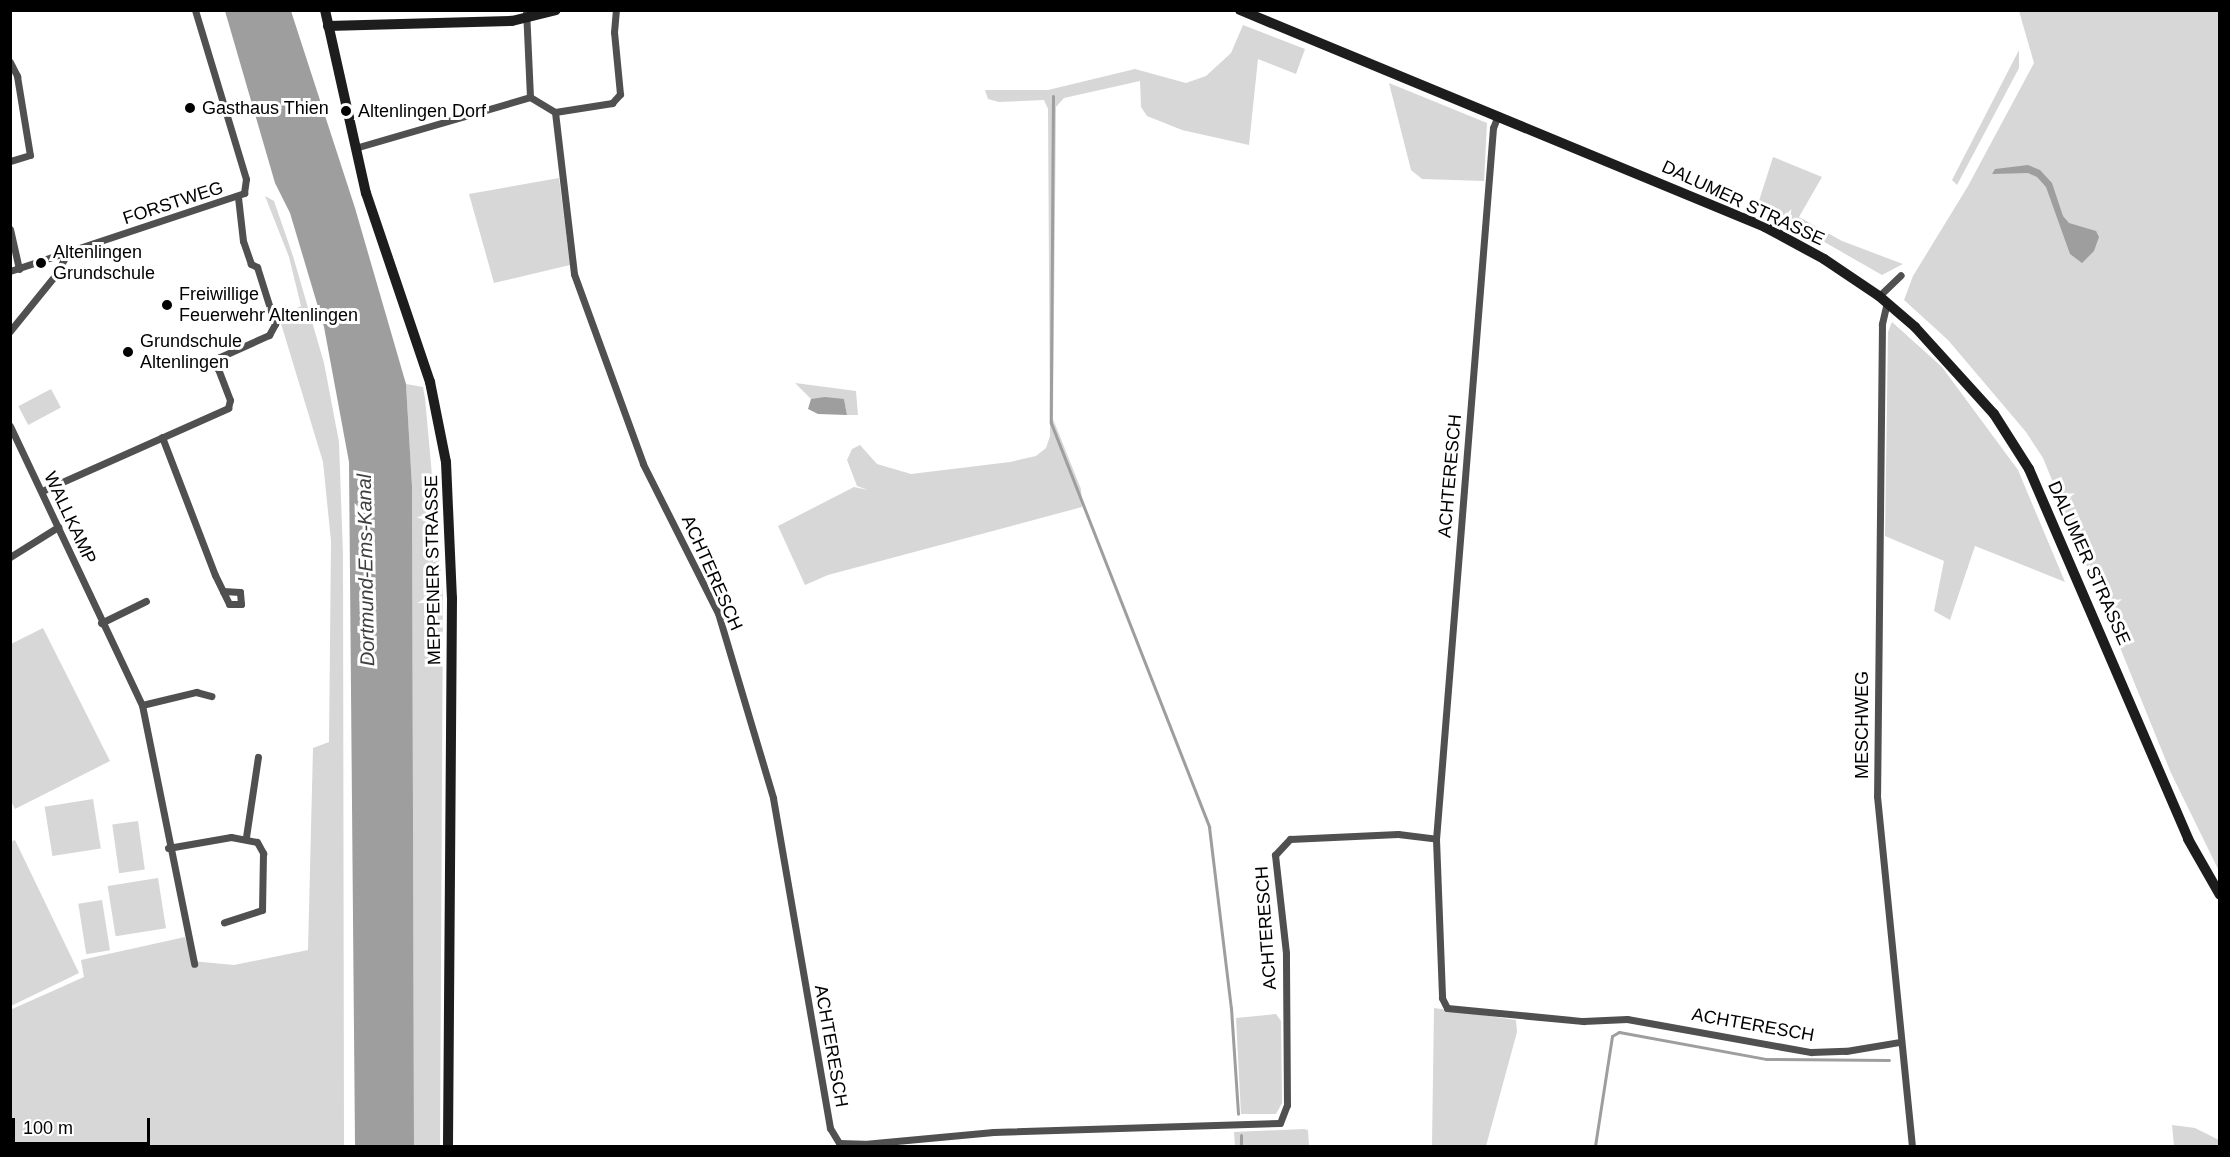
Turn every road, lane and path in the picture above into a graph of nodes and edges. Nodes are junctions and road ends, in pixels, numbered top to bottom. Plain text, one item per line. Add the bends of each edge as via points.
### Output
1 (195, 10) edge
2 (325, 10) edge
3 (556, 10) edge
4 (616, 10) edge
5 (1240, 10) edge
6 (527, 15) edge
7 (328, 26) junction
8 (10, 62) edge
9 (530, 97) junction
10 (555, 112) junction
11 (1498, 115) junction
12 (355, 148) junction
13 (10, 161) edge
14 (238, 197) junction
15 (10, 229) edge
16 (66, 255) junction
17 (20, 269) junction
18 (10, 271) edge
19 (1901, 275) dead end
20 (1883, 299) junction
21 (10, 331) edge
22 (10, 426) edge
23 (162, 437) junction
24 (42, 491) junction
25 (58, 527) junction
26 (10, 557) edge
27 (223, 591) dead end
28 (146, 601) dead end
29 (102, 623) junction
30 (211, 696) dead end
31 (142, 705) junction
32 (258, 758) dead end
33 (246, 837) junction
34 (1436, 840) junction
35 (168, 848) junction
36 (2220, 895) edge
37 (224, 922) dead end
38 (194, 964) dead end
39 (1900, 1042) junction
40 (448, 1146) edge
41 (1912, 1146) edge

1 - 14 street, FORSTWEG via 246,179
2 - 7 main road, MEPPENER STRASSE
3 - 6 main road
4 - 10 street via 614,32 620,94 612,103 599,107
5 - 11 main road, DALUMER STRASSE
6 - 7 main road
6 - 9 street
7 - 12 main road, MEPPENER STRASSE
8 - 13 street via 17,76 30,155
9 - 10 street
9 - 12 street
10 - 34 street, ACHTERESCH via 574,274 643,464 718,613 773,798 830,1128 839,1143 993,1132 1280,1123 1287,1105 1286,952 1275,855 1290,839 1300,838 1398,834
11 - 20 main road, DALUMER STRASSE via 1765,227 1824,259
11 - 34 street, ACHTERESCH via 1493,128
12 - 40 main road, MEPPENER STRASSE via 366,193 430,382 450,492
14 - 16 street, FORSTWEG
14 - 23 street via 243,240 251,264 257,267 275,324 269,335 220,357 218,369 230,400 228,408
15 - 17 street
16 - 17 street, FORSTWEG
16 - 21 street via 57,273
17 - 18 street, FORSTWEG
19 - 20 street
20 - 36 main road, DALUMER STRASSE via 1942,353 1994,414 2029,469 2188,838
20 - 39 street, MESCHWEG via 1877,796
22 - 24 street, WALLKAMP
23 - 24 street
23 - 27 street
24 - 25 street, WALLKAMP
25 - 26 street
25 - 29 street, WALLKAMP
28 - 29 street
29 - 31 street, WALLKAMP
30 - 31 street via 196,692
31 - 35 street, WALLKAMP
32 - 33 street
33 - 35 street
33 - 37 street via 257,842 263,853 262,910
34 - 39 street, ACHTERESCH via 1442,998 1447,1008 1583,1021 1628,1019 1811,1052
35 - 38 street, WALLKAMP
39 - 41 street, MESCHWEG

